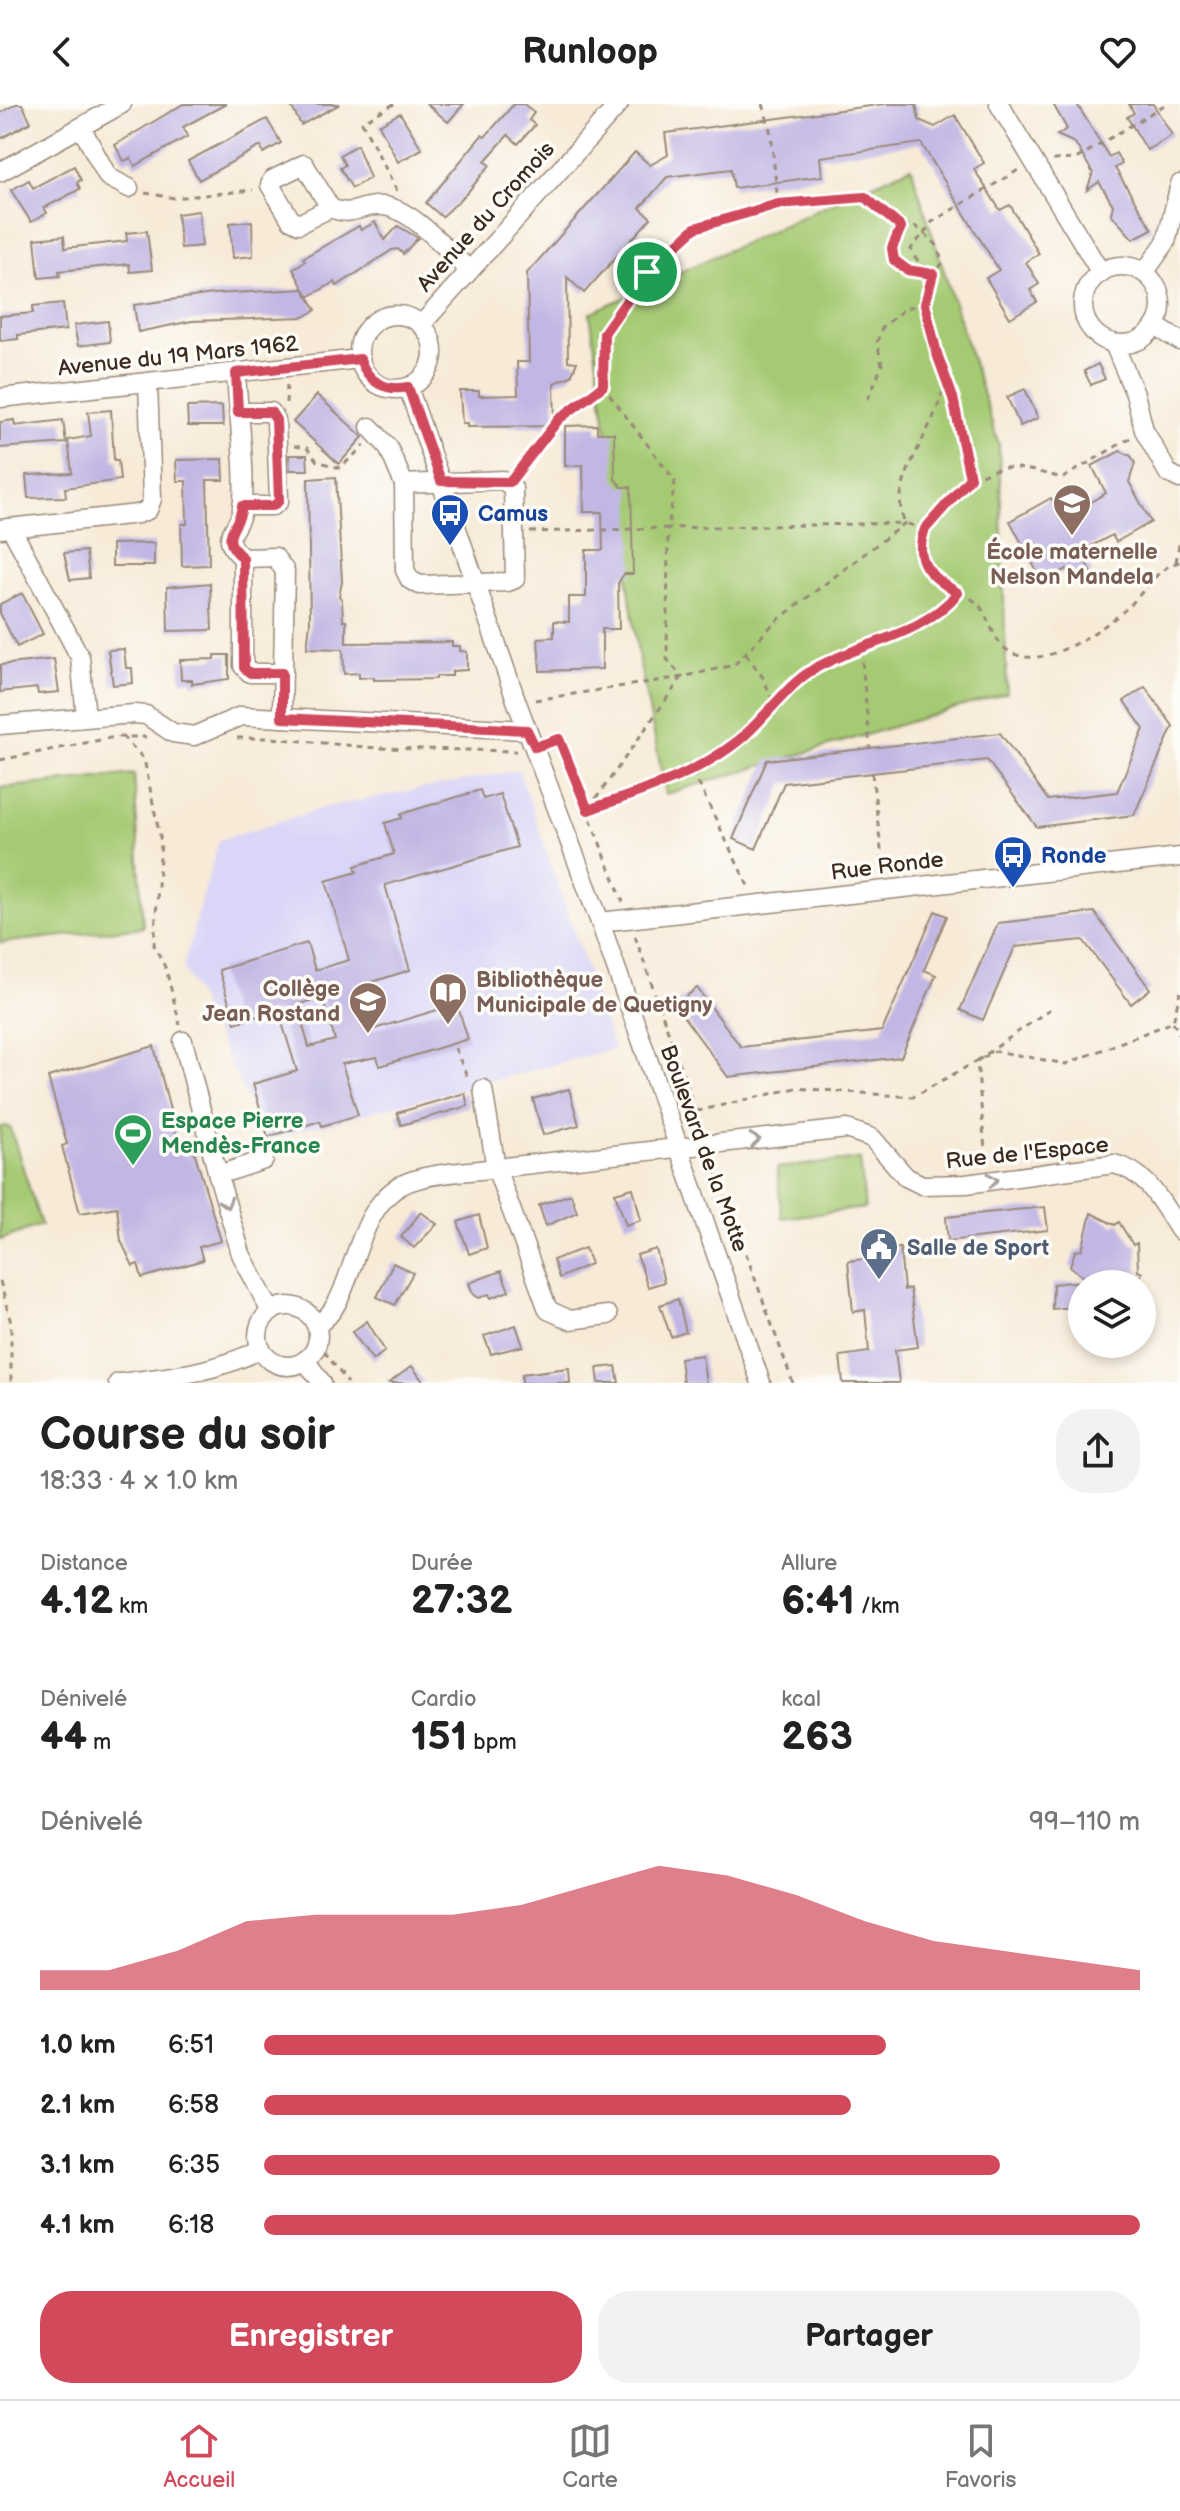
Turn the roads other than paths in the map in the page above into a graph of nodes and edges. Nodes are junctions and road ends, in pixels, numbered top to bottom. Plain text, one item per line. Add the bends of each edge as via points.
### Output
1 (122, 104) edge
2 (619, 104) edge
3 (999, 104) edge
4 (81, 127) junction
5 (0, 172) edge
6 (1180, 184) edge
7 (129, 188) road end
8 (328, 207) junction
9 (469, 270) junction
10 (1101, 273) junction
11 (1144, 273) junction
12 (421, 325) junction
13 (1155, 326) junction
14 (1180, 341) edge
15 (1114, 344) junction
16 (360, 359) junction
17 (236, 373) junction
18 (148, 382) junction
19 (408, 387) junction
20 (0, 398) edge
21 (238, 412) junction
22 (370, 435) road end
23 (1180, 479) edge
24 (441, 481) junction
25 (404, 484) junction
26 (242, 506) junction
27 (6, 529) edge
28 (243, 558) junction
29 (476, 583) junction
30 (282, 673) junction
31 (86, 717) junction
32 (282, 718) junction
33 (0, 725) edge
34 (531, 739) junction
35 (1180, 857) edge
36 (600, 922) junction
37 (183, 1041) road end
38 (483, 1089) road end
39 (677, 1148) junction
40 (264, 1160) dead end
41 (496, 1168) junction
42 (218, 1175) junction
43 (1180, 1231) edge
44 (271, 1312) junction
45 (608, 1315) dead end
46 (317, 1333) junction
47 (261, 1349) junction
48 (305, 1360) junction
49 (193, 1379) edge
50 (118, 1383) edge
51 (322, 1383) edge
52 (761, 1383) edge

1 - 4 street
2 - 9 street, Avenue du Cromois
3 - 10 street
4 - 5 street
4 - 7 street via 108,177
6 - 11 street via 1166,242
8 - 8 street via 296,224 271,182 304,164
8 - 9 street via 347,214 376,206 397,209
9 - 12 street, Avenue du Cromois
10 - 11 street via 1124,266
10 - 15 street via 1085,293 1086,319 1092,330
11 - 13 street via 1159,293
12 - 16 street via 402,316 379,320 363,338
12 - 19 street via 433,356 424,377
13 - 14 street
13 - 15 street via 1137,341
15 - 23 street via 1144,430 1168,473
16 - 17 street, Avenue du 19 Mars 1962
16 - 19 street via 373,381 394,389
17 - 18 street, Avenue du 19 Mars 1962
17 - 21 street
18 - 20 street, Avenue du 19 Mars 1962
18 - 27 street via 148,510
19 - 24 street, Boulevard de la Motte
21 - 26 street
21 - 26 street via 271,412 276,420 279,501 273,506
22 - 25 street via 388,447
24 - 25 street
24 - 29 street, Boulevard de la Motte
24 - 29 street via 510,482 513,488 515,579
25 - 29 street via 407,576 420,585
26 - 28 street via 230,538
27 - 31 street via 80,657
28 - 30 street via 244,668 250,673
28 - 30 street via 275,557 283,565
29 - 34 street, Boulevard de la Motte
30 - 32 street
31 - 32 street via 142,714 173,733 194,736 241,716
31 - 33 street
32 - 34 street
34 - 36 street, Boulevard de la Motte
35 - 36 street, Rue Ronde
36 - 39 street, Boulevard de la Motte
37 - 42 street
38 - 41 street
39 - 41 street, Rue de l'Espace
39 -> 43 street, Rue de l'Espace via 847,1129 872,1138 906,1177 922,1185 945,1186 1114,1164 1135,1171 1150,1185
39 - 52 street, Boulevard de la Motte
40 - 42 street
41 - 45 street via 548,1310 570,1320
41 - 46 street, Rue de l'Espace via 412,1180 382,1200 333,1312
42 -> 44 street via 241,1254
44 - 46 street via 295,1306 304,1310
44 - 47 street via 260,1324
46 - 48 street
47 - 48 street via 278,1364
47 - 49 street
48 - 51 street
49 - 50 street

